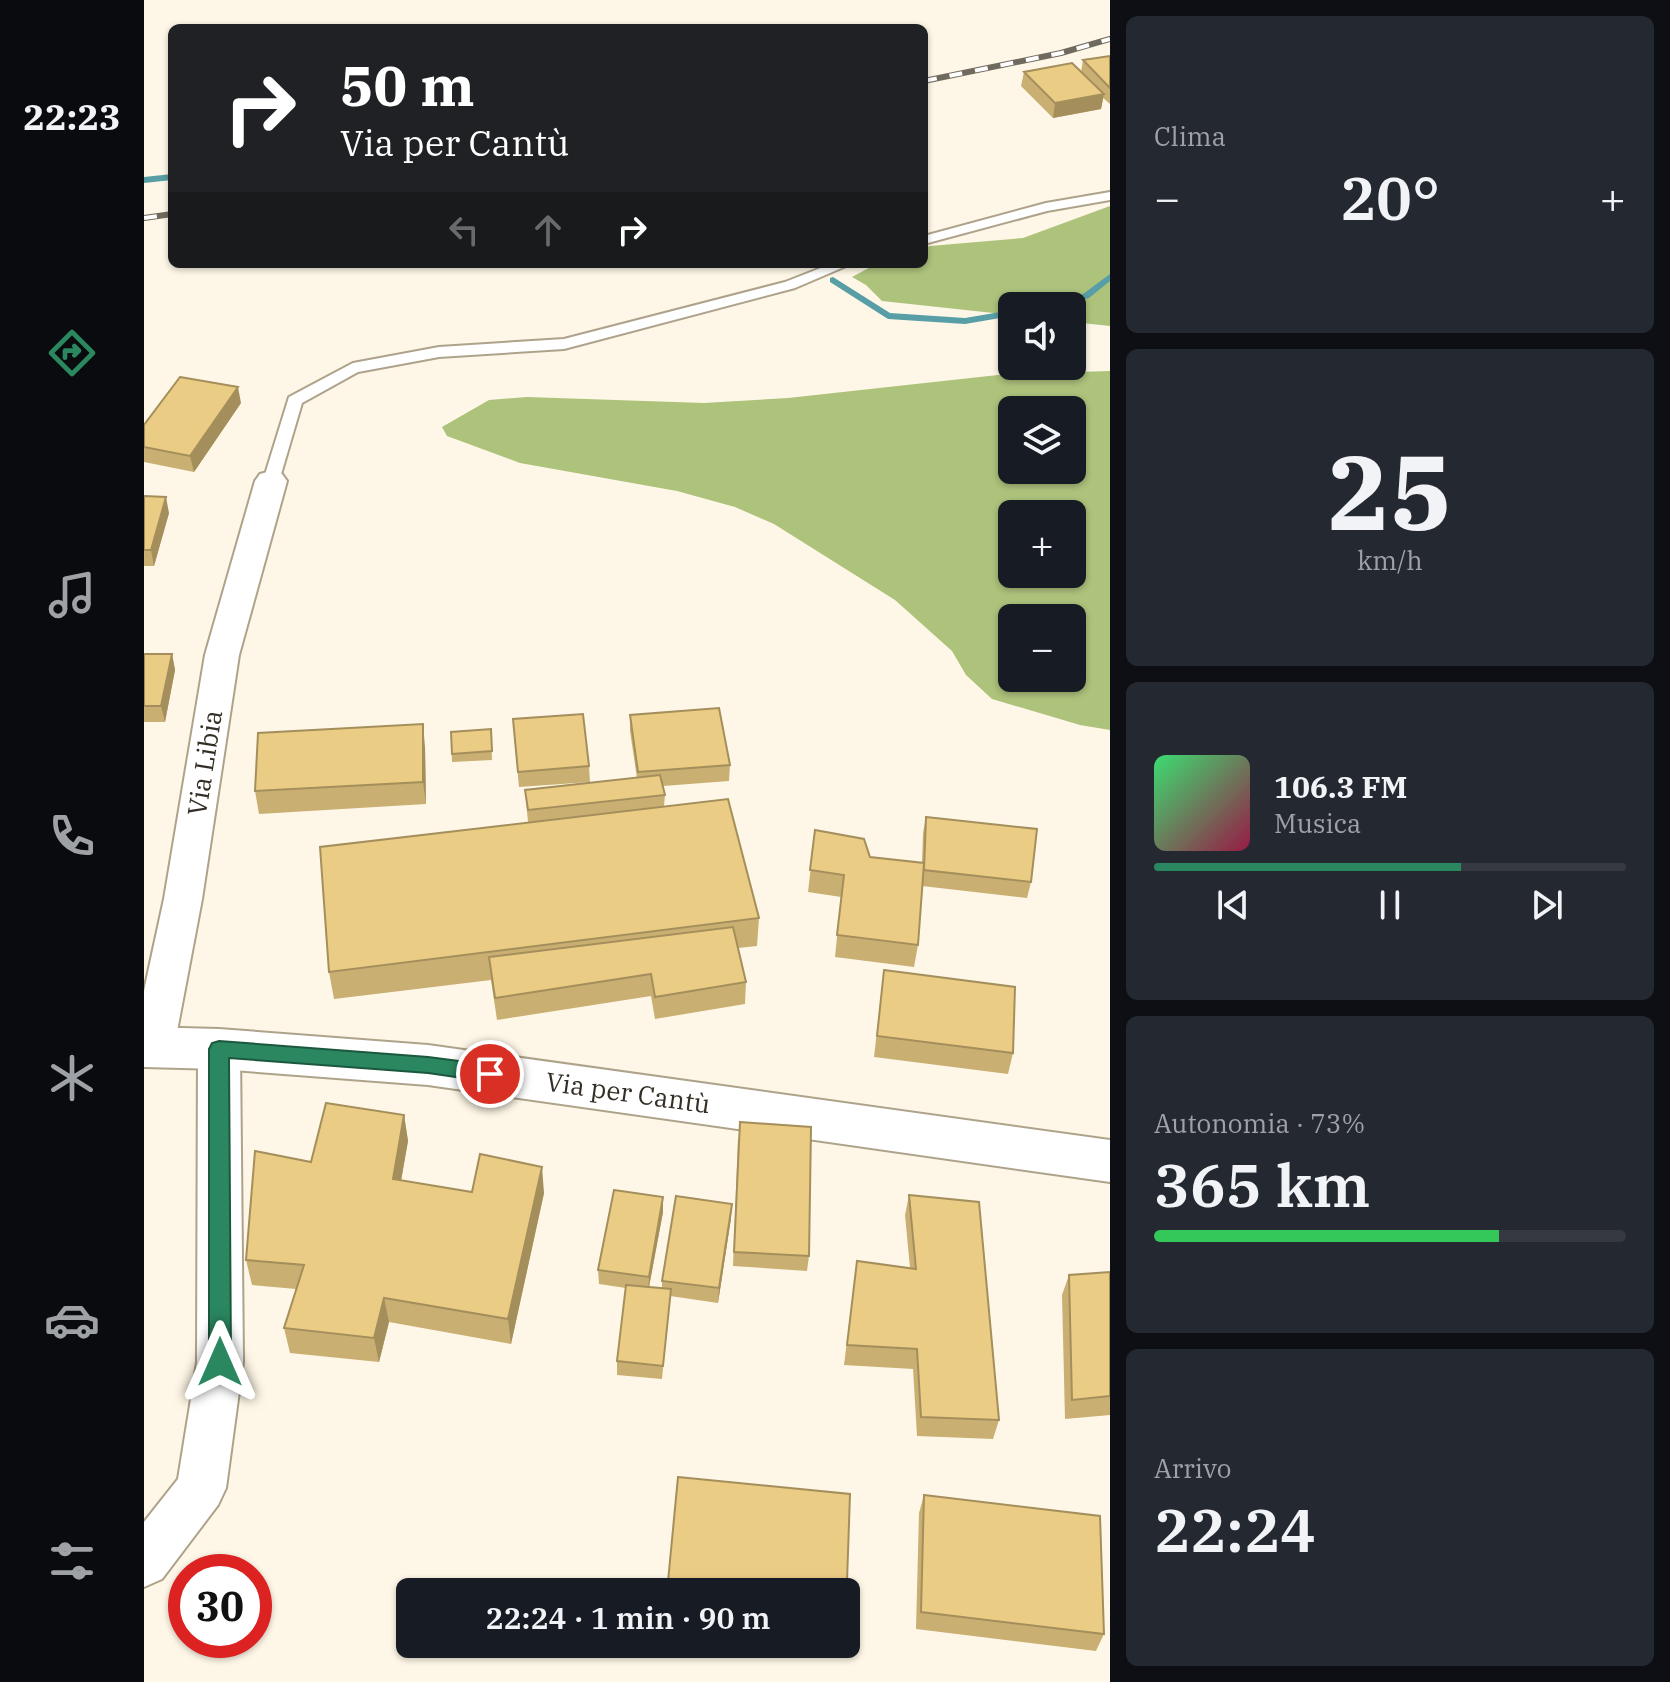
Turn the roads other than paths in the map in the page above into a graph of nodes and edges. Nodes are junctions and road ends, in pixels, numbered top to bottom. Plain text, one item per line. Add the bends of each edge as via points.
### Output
1 (1110, 196) edge
2 (928, 239) edge
3 (834, 268) edge
4 (271, 481) joint
5 (148, 1047) edge
6 (219, 1049) junction
7 (1110, 1161) edge
8 (144, 1562) edge

1 - 2 lane
3 - 4 lane via 790,285 564,344 439,352 353,368 295,400
4 - 5 street, Via Libia via 222,655 183,899
5 - 6 street, Via per Cantù
6 - 7 street, Via per Cantù via 428,1065
6 - 8 street via 220,1362 201,1488

